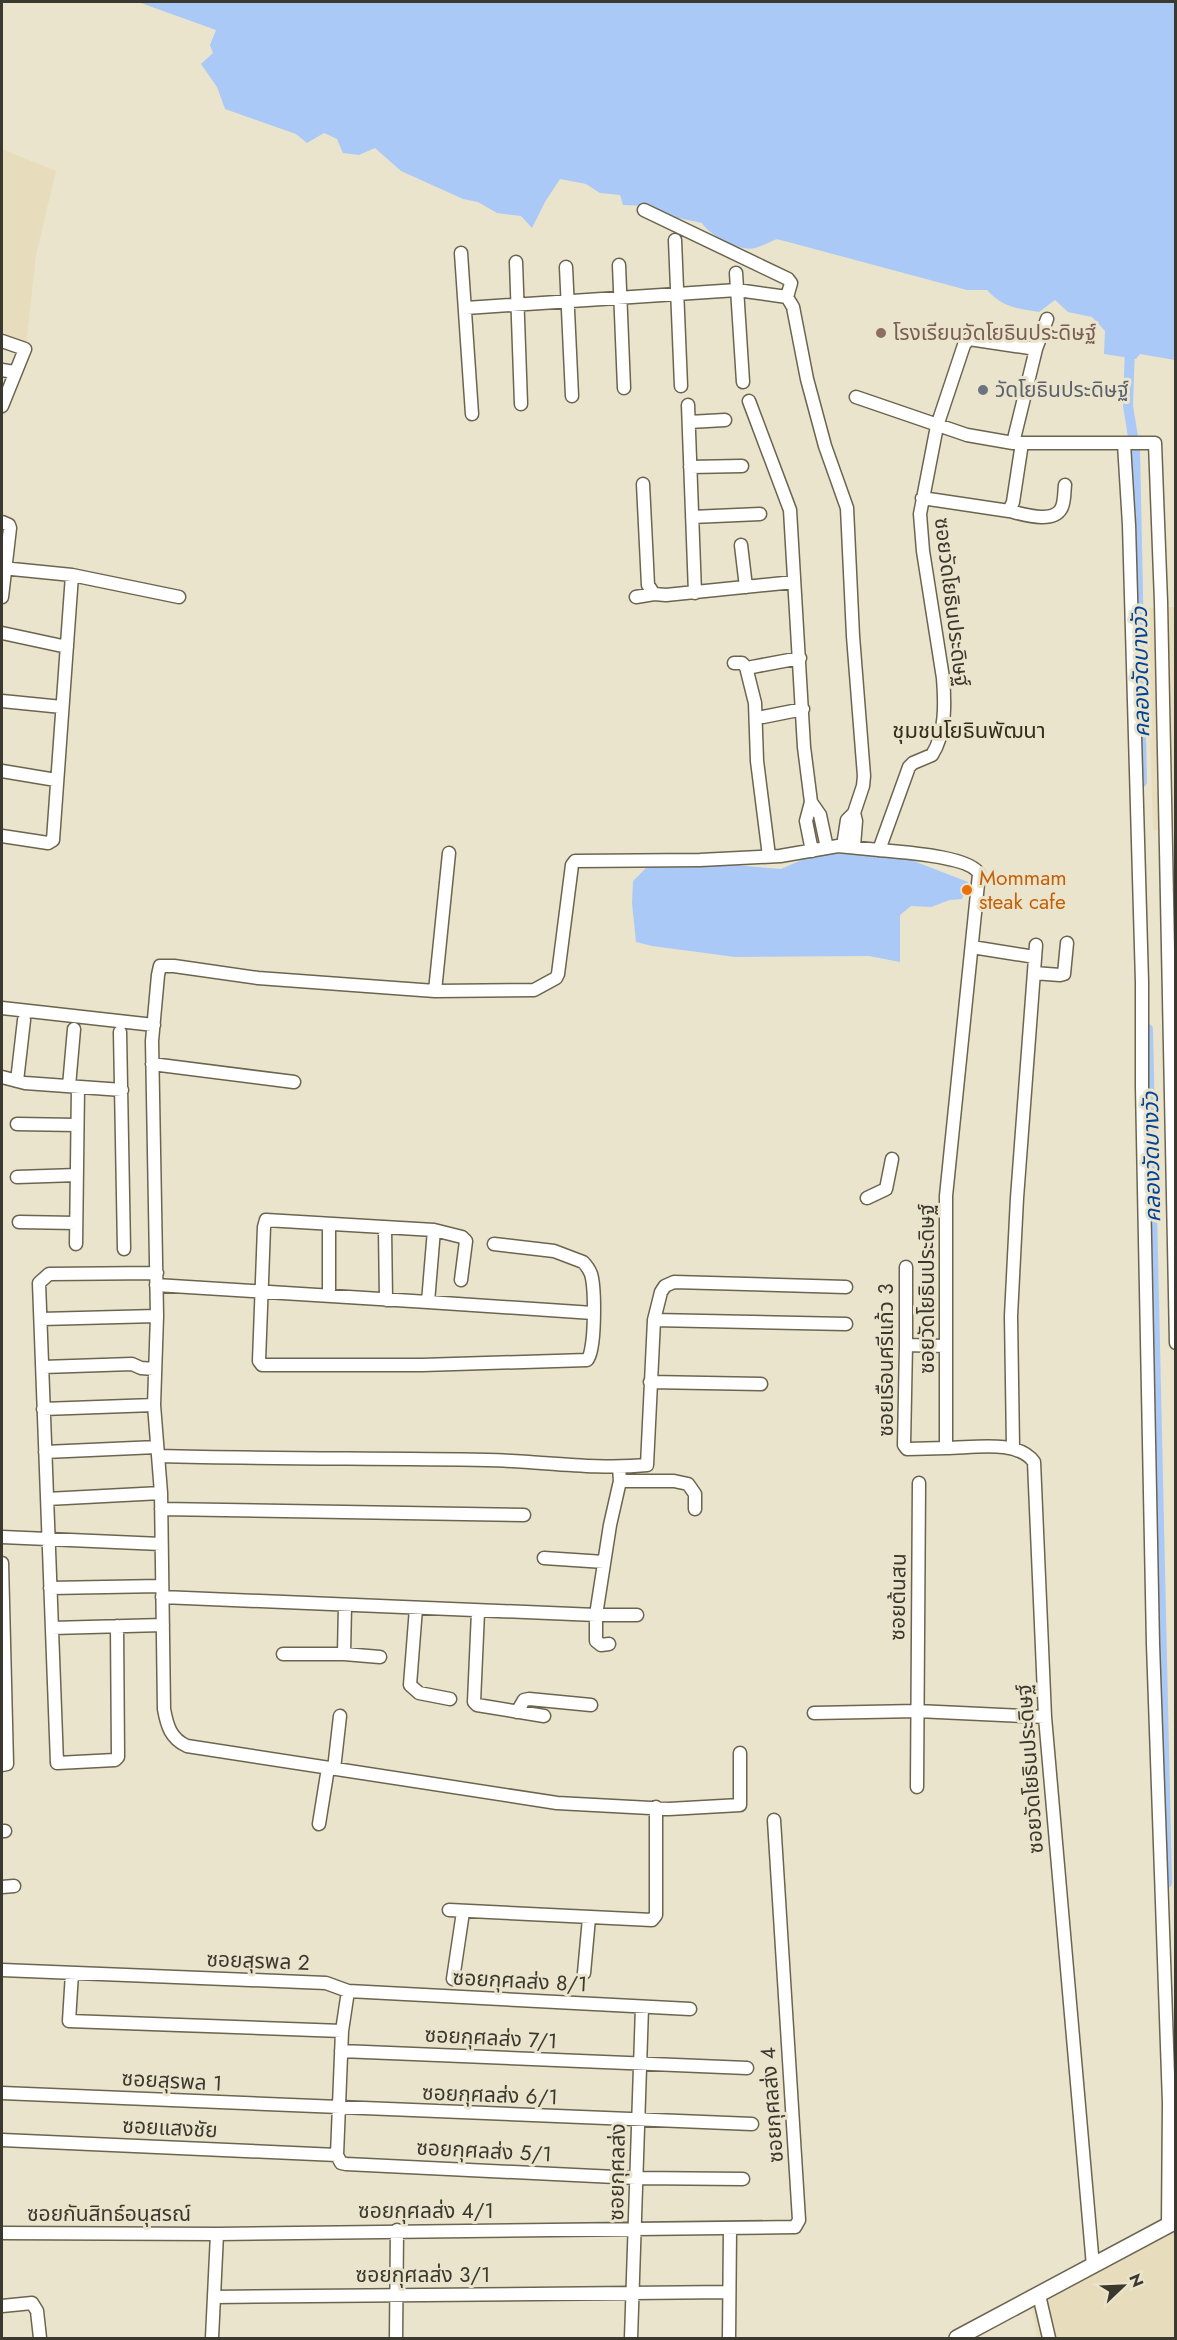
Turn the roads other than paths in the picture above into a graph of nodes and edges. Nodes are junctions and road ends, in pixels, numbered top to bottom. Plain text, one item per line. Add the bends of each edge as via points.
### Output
1 (644, 210) dead end
2 (675, 240) dead end
3 (461, 253) dead end
4 (516, 262) dead end
5 (619, 265) dead end
6 (566, 267) dead end
7 (736, 273) dead end
8 (737, 290) junction
9 (679, 294) junction
10 (787, 297) junction
11 (620, 298) junction
12 (568, 301) junction
13 (518, 305) junction
14 (466, 308) junction
15 (1047, 319) dead end
16 (2, 341) edge
17 (1036, 349) junction
18 (8, 371) edge
19 (743, 382) dead end
20 (681, 386) dead end
21 (624, 388) dead end
22 (572, 396) dead end
23 (856, 397) dead end
24 (749, 401) dead end
25 (521, 404) dead end
26 (688, 405) dead end
27 (2, 406) edge
28 (472, 414) dead end
29 (725, 420) dead end
30 (689, 422) junction
31 (938, 426) junction
32 (1018, 443) junction
33 (1128, 444) junction
34 (742, 466) dead end
35 (690, 467) junction
36 (643, 484) dead end
37 (1065, 484) dead end
38 (922, 498) junction
39 (1009, 512) junction
40 (760, 514) dead end
41 (692, 517) junction
42 (2, 522) edge
43 (741, 545) dead end
44 (3, 569) edge
45 (72, 575) junction
46 (794, 582) junction
47 (746, 587) junction
48 (694, 593) junction
49 (654, 594) junction
50 (2, 597) edge
51 (179, 597) dead end
52 (636, 597) dead end
53 (2, 633) edge
54 (67, 647) junction
55 (800, 658) junction
56 (734, 663) dead end
57 (752, 667) dead end
58 (2, 701) edge
59 (62, 707) junction
60 (803, 709) junction
61 (763, 717) dead end
62 (2, 771) edge
63 (56, 780) junction
64 (811, 802) junction
65 (2, 836) edge
66 (848, 846) junction
67 (826, 848) junction
68 (879, 850) junction
69 (812, 851) junction
70 (449, 853) dead end
71 (769, 856) junction
72 (1067, 943) dead end
73 (972, 946) junction
74 (1034, 973) junction
75 (435, 991) junction
76 (2, 1008) edge
77 (24, 1020) dead end
78 (154, 1025) junction
79 (74, 1029) dead end
80 (120, 1032) dead end
81 (152, 1064) junction
82 (2, 1077) edge
83 (17, 1081) junction
84 (294, 1082) dead end
85 (73, 1086) junction
86 (122, 1090) junction
87 (17, 1124) dead end
88 (77, 1125) junction
89 (892, 1159) dead end
90 (77, 1174) junction
91 (17, 1177) dead end
92 (867, 1198) dead end
93 (19, 1222) dead end
94 (76, 1223) junction
95 (329, 1225) junction
96 (384, 1229) junction
97 (434, 1230) junction
98 (76, 1244) dead end
99 (494, 1244) dead end
100 (124, 1249) dead end
101 (906, 1267) dead end
102 (157, 1279) junction
103 (461, 1280) dead end
104 (846, 1287) dead end
105 (261, 1292) junction
106 (329, 1296) junction
107 (386, 1300) junction
108 (428, 1302) junction
109 (593, 1313) junction
110 (157, 1317) junction
111 (41, 1319) junction
112 (654, 1320) junction
113 (846, 1323) dead end
114 (1176, 1343) edge
115 (906, 1345) junction
116 (945, 1346) junction
117 (43, 1367) junction
118 (154, 1369) junction
119 (650, 1382) junction
120 (761, 1384) dead end
121 (154, 1405) junction
122 (43, 1409) junction
123 (1013, 1447) junction
124 (946, 1448) junction
125 (45, 1452) junction
126 (158, 1452) junction
127 (619, 1467) junction
128 (620, 1480) junction
129 (919, 1483) dead end
130 (161, 1494) junction
131 (47, 1499) junction
132 (161, 1509) junction
133 (695, 1509) dead end
134 (524, 1515) dead end
135 (2, 1537) edge
136 (49, 1540) junction
137 (161, 1544) junction
138 (544, 1558) dead end
139 (604, 1562) junction
140 (2, 1563) edge
141 (50, 1588) junction
142 (162, 1592) junction
143 (345, 1605) junction
144 (416, 1608) junction
145 (478, 1612) junction
146 (596, 1615) junction
147 (637, 1615) dead end
148 (163, 1625) junction
149 (117, 1626) junction
150 (52, 1628) junction
151 (609, 1644) dead end
152 (283, 1654) dead end
153 (344, 1654) junction
154 (380, 1658) dead end
155 (450, 1699) dead end
156 (591, 1705) dead end
157 (917, 1711) junction
158 (517, 1712) junction
159 (814, 1713) dead end
160 (340, 1716) dead end
161 (544, 1716) dead end
162 (1045, 1717) junction
163 (740, 1753) dead end
164 (2, 1765) edge
165 (331, 1768) junction
166 (917, 1787) dead end
167 (656, 1807) junction
168 (774, 1820) dead end
169 (319, 1824) dead end
170 (449, 1910) dead end
171 (463, 1912) junction
172 (589, 1918) junction
173 (2, 1970) edge
174 (72, 1972) junction
175 (584, 1973) dead end
176 (453, 1979) dead end
177 (348, 1991) junction
178 (642, 2007) junction
179 (690, 2009) dead end
180 (342, 2031) junction
181 (341, 2051) junction
182 (639, 2065) junction
183 (747, 2068) dead end
184 (2, 2093) edge
185 (340, 2108) junction
186 (638, 2121) junction
187 (752, 2124) dead end
188 (2, 2140) edge
189 (337, 2155) junction
190 (636, 2178) junction
191 (743, 2179) dead end
192 (1172, 2223) edge
193 (730, 2229) junction
194 (397, 2230) junction
195 (635, 2230) junction
196 (2, 2233) edge
197 (217, 2234) junction
198 (1094, 2266) junction
199 (729, 2292) junction
200 (632, 2293) junction
201 (396, 2295) junction
202 (1039, 2295) junction
203 (214, 2297) junction
204 (2, 2306) edge
205 (40, 2338) edge
206 (212, 2338) edge
207 (396, 2338) edge
208 (631, 2338) edge
209 (729, 2338) edge
210 (957, 2338) edge
211 (1049, 2338) edge

1 - 10 street via 788,279 791,283
2 - 9 street
3 - 14 street
4 - 13 street
5 - 11 street
6 - 12 street
7 - 8 street
8 - 9 street
8 - 10 street
8 - 19 street
9 - 11 street
9 - 20 street
10 - 66 street via 793,307 825,446 846,508 864,776 854,813 847,820
11 - 12 street
11 - 21 street
12 - 13 street
12 - 22 street
13 - 14 street
13 - 25 street
14 - 28 street
15 - 17 street
16 - 18 street via 25,349
17 - 31 street, ซอยวัดโยธินประดิษฐ์ via 969,339
17 - 32 street
18 - 27 street
23 - 31 street
24 - 46 street via 790,510
26 - 30 street
29 - 30 street
30 - 35 street
31 - 32 street
31 - 38 street, ซอยวัดโยธินประดิษฐ์
32 - 33 street
32 - 39 street
33 - 114 street via 1155,443
33 - 192 street via 1142,982 1152,1633
34 - 35 street
35 - 41 street
36 - 49 street via 648,585
37 - 39 street via 1063,504 1056,514
38 - 39 street
38 - 68 street, ซอยวัดโยธินประดิษฐ์ via 923,551 944,695 941,730 932,755 909,767
40 - 41 street
41 - 48 street
42 - 44 street via 10,528
43 - 47 street
44 - 45 street
44 - 50 street
45 - 51 street
45 - 54 street
46 - 47 street
46 - 55 street
47 - 48 street
48 - 49 street
49 - 52 street
53 - 54 street
54 - 59 street
55 - 57 street
55 - 60 street
56 - 71 street via 746,667 755,703 757,761
58 - 59 street
59 - 63 street
60 - 61 street
60 - 64 street
62 - 63 street
63 - 65 street via 51,842
64 - 67 street via 820,815
64 - 69 street via 806,821
66 - 67 street
66 - 68 street
67 - 69 street
68 - 73 street, ซอยวัดโยธินประดิษฐ์ via 924,854 977,869 980,874
69 - 71 street
70 - 75 street
71 - 75 street via 575,861 556,978 534,990
72 - 74 street via 1065,974
73 - 74 street via 1036,951
73 - 116 street, ซอยวัดโยธินประดิษฐ์ via 946,1196
74 - 123 street via 1011,1316
75 - 78 street via 258,978 160,966
76 - 78 street
77 - 83 street
78 - 81 street
79 - 85 street
80 - 86 street
81 - 84 street
81 - 102 street
82 - 83 street
83 - 85 street
85 - 86 street
85 - 88 street
86 - 100 street
87 - 88 street
88 - 90 street
89 - 92 street via 886,1189
90 - 91 street
90 - 94 street
93 - 94 street
94 - 98 street
95 - 96 street
95 - 105 street via 265,1221
95 - 106 street
96 - 97 street
96 - 107 street
97 - 103 street via 466,1240
97 - 108 street
99 - 109 street via 554,1251 583,1262 592,1276
101 - 115 street, ซอยเรือนศรีแก้ว 3
102 - 105 street
102 - 110 street
102 - 111 street via 49,1274 39,1283
104 - 112 street via 674,1282 661,1292
105 - 106 street
105 - 109 street via 258,1356 262,1365 584,1361 592,1352
106 - 107 street
107 - 108 street
108 - 109 street
110 - 111 street
110 - 118 street
111 - 117 street
112 - 113 street
112 - 119 street
115 - 116 street
115 - 124 street, ซอยเรือนศรีแก้ว 3 via 904,1447
116 - 124 street, ซอยวัดโยธินประดิษฐ์
117 - 118 street via 132,1364
117 - 122 street
118 - 121 street
119 - 120 street
119 - 127 street via 647,1465
121 - 122 street
121 - 126 street
122 - 125 street
123 - 124 street
123 - 162 street, ซอยวัดโยธินประดิษฐ์ via 1029,1455 1035,1466
125 - 126 street
125 - 131 street
126 - 127 street via 280,1460 506,1460
126 - 130 street
127 - 128 street
128 - 133 street via 688,1485 695,1494
128 - 139 street
129 - 157 street, ซอยต้นสน
130 - 131 street
130 - 132 street
131 - 136 street
132 - 134 street
132 - 137 street
135 - 136 street
136 - 137 street
136 - 141 street
137 - 142 street
138 - 139 street
139 - 146 street
140 - 164 street via 7,1764
141 - 142 street
141 - 150 street
142 - 143 street
142 - 148 street
143 - 144 street
143 - 153 street
144 - 145 street
144 - 155 street via 410,1686 419,1693
145 - 146 street
145 - 158 street via 474,1702
146 - 147 street
146 - 151 street via 596,1641
148 - 149 street
148 - 165 street via 164,1709 167,1726 179,1743
149 - 150 street
149 - 150 street via 119,1756 115,1760 60,1763 55,1759
152 - 153 street
153 - 154 street
156 - 158 street via 529,1699
157 - 159 street
157 - 162 street
157 - 166 street, ซอยต้นสน
158 - 161 street
160 - 165 street
162 - 198 street, ซอยวัดโยธินประดิษฐ์
163 - 167 street via 740,1805
165 - 167 street via 545,1802
165 - 169 street
167 - 172 street via 654,1918
168 - 193 street, ซอยกุศลส่ง 4 via 798,2223 791,2228
170 - 171 street
171 - 172 street
171 - 176 street
172 - 175 street
173 - 174 street, ซอยสุรพล 2
174 - 177 street, ซอยสุรพล 2 via 326,1983
174 - 180 street via 69,2021
177 - 178 street, ซอยกุศลส่ง 8/1
177 - 180 street
178 - 179 street, ซอยกุศลส่ง 8/1
178 - 182 street, ซอยกุศลส่ง
180 - 181 street
181 - 182 street, ซอยกุศลส่ง 7/1
181 - 185 street
182 - 183 street, ซอยกุศลส่ง 7/1
182 - 186 street, ซอยกุศลส่ง
184 - 185 street, ซอยสุรพล 1
185 - 186 street, ซอยกุศลส่ง 6/1
185 - 189 street
186 - 187 street, ซอยกุศลส่ง 6/1
186 - 190 street, ซอยกุศลส่ง
188 - 189 street, ซอยแสงชัย
189 - 190 street, ซอยกุศลส่ง 5/1 via 346,2164
190 - 191 street, ซอยกุศลส่ง 5/1
190 - 195 street, ซอยกุศลส่ง
192 - 198 main road
193 - 195 street, ซอยกุศลส่ง 4
193 - 199 street
194 - 195 street, ซอยกุศลส่ง 4/1
194 - 197 street, ซอยกุศลส่ง 4/1
194 - 201 street
195 - 200 street, ซอยกุศลส่ง
196 - 197 street, ซอยกันสิทธ์อนุสรณ์
197 - 203 street
198 - 202 main road
199 - 200 street, ซอยกุศลส่ง 3/1
199 - 209 street
200 - 201 street, ซอยกุศลส่ง 3/1
200 - 208 street, ซอยกุศลส่ง
201 - 203 street, ซอยกุศลส่ง 3/1
201 - 207 street
202 - 210 main road
202 - 211 street
203 - 206 street
204 - 205 street via 32,2303 37,2311

